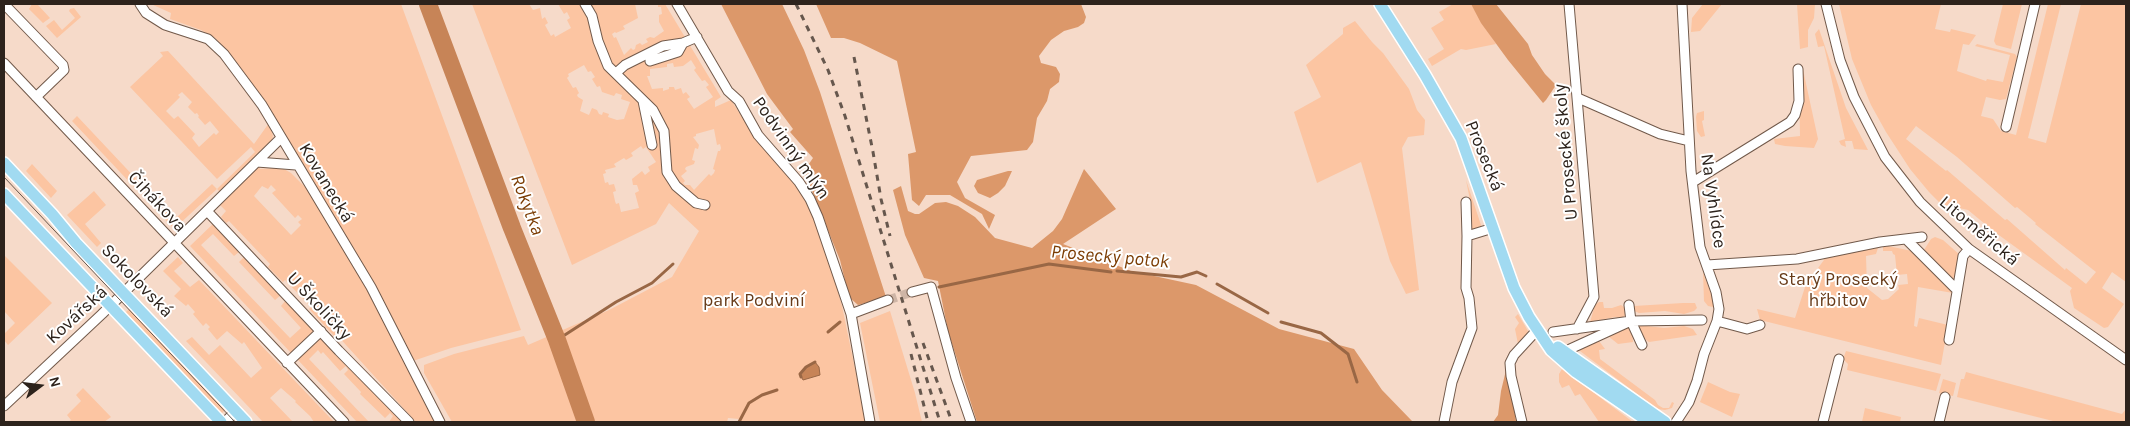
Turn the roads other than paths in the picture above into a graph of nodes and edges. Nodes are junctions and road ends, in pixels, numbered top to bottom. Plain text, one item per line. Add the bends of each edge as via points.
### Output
1 (4, 4) edge
2 (140, 4) edge
3 (585, 4) edge
4 (591, 4) edge
5 (677, 4) edge
6 (1380, 4) edge
7 (1569, 4) edge
8 (1682, 4) edge
9 (1826, 4) edge
10 (2035, 4) edge
11 (592, 16) junction
12 (697, 37) junction
13 (683, 43) junction
14 (650, 61) dead end
15 (4, 63) edge
16 (1798, 69) dead end
17 (616, 73) junction
18 (36, 97) junction
19 (1578, 98) junction
20 (643, 101) junction
21 (2006, 127) dead end
22 (281, 138) junction
23 (1689, 141) junction
24 (652, 145) dead end
25 (257, 162) junction
26 (4, 163) edge
27 (296, 165) junction
28 (1692, 182) junction
29 (4, 194) edge
30 (1466, 202) dead end
31 (705, 205) dead end
32 (208, 210) junction
33 (1493, 228) junction
34 (1467, 236) junction
35 (1922, 237) dead end
36 (1906, 240) junction
37 (174, 243) junction
38 (1969, 249) junction
39 (1706, 265) junction
40 (1957, 290) junction
41 (912, 292) tunnel mouth
42 (124, 293) junction
43 (888, 300) tunnel mouth
44 (1629, 305) dead end
45 (111, 306) junction
46 (851, 314) junction
47 (1702, 320) dead end
48 (1717, 320) junction
49 (1631, 321) junction
50 (1760, 325) dead end
51 (1577, 329) junction
52 (1537, 330) junction
53 (321, 331) junction
54 (1553, 332) dead end
55 (1949, 340) dead end
56 (1642, 345) dead end
57 (1570, 349) dead end
58 (1839, 359) dead end
59 (2126, 360) edge
60 (287, 364) junction
61 (1945, 397) dead end
62 (4, 406) edge
63 (236, 412) junction
64 (221, 422) edge
65 (225, 422) edge
66 (246, 422) edge
67 (344, 422) edge
68 (409, 422) edge
69 (440, 422) edge
70 (870, 422) edge
71 (970, 422) edge
72 (1444, 422) edge
73 (1522, 422) edge
74 (1648, 422) edge
75 (1664, 422) edge
76 (1676, 422) edge
77 (1823, 422) edge
78 (1939, 422) edge

1 - 18 street via 63,65 64,70
2 - 22 street, Kovanecká via 146,13 165,25 208,39 224,54 262,105
3 - 11 street
4 - 11 street
5 - 12 street, Podvinný mlýn
6 - 33 main road, Prosecká via 1461,138
7 - 19 street, U Prosecké školy
8 - 23 street, Na Vyhlídce
9 - 38 street, Litoměřická via 1846,79 1886,157 1927,210
10 - 21 street
11 - 17 street via 608,66
12 - 13 street
12 - 46 street, Podvinný mlýn via 758,135 810,199
13 - 14 street via 678,52
13 - 17 street via 663,46
15 - 18 street, Čihákova
16 - 28 street via 1799,101 1790,122
17 - 20 street
18 - 37 street, Čihákova
19 - 23 street via 1660,134
19 - 51 street, U Prosecké školy via 1594,297
20 - 24 street
20 - 31 street via 653,110 664,131 668,172 676,186 696,203
22 - 25 street, Kovářská
22 - 27 street, Kovanecká
23 - 28 street, Na Vyhlídce
25 - 27 street
25 - 32 street, Kovářská
26 - 42 main road, Sokolovská
27 - 69 street, Kovanecká via 371,288
28 - 39 street, Na Vyhlídce via 1700,247
29 - 45 main road, Sokolovská
30 - 34 street
32 - 37 street, Kovářská
32 - 53 street, U Školičky
33 - 34 street
33 - 52 main road, Prosecká via 1514,288
34 - 72 street via 1466,288 1472,328 1452,382
35 - 36 street
36 - 39 street via 1880,242 1797,260
36 - 40 street
37 - 42 street, Kovářská
37 - 60 street, Čihákova
38 - 40 street via 1963,256
38 - 59 street, Litoměřická
39 - 48 street, Na Vyhlídce via 1718,301
40 - 55 street
41 - 71 street via 931,287
42 - 45 street, Kovářská
42 - 63 main road, Sokolovská
43 - 46 street
44 - 49 street
45 - 62 street, Kovářská
45 - 64 main road, Sokolovská
46 - 70 street, Podvinný mlýn
47 - 49 street
48 - 50 street via 1747,329
48 - 76 street, Na Vyhlídce via 1689,402
49 - 51 street
49 - 56 street
49 - 57 street
51 - 54 street
52 - 73 street via 1510,363
52 - 74 main road, Prosecká via 1551,350 1576,372
52 - 75 main road, Prosecká
53 - 60 street
53 - 68 street, U Školičky
58 - 77 street
60 - 67 street, Čihákova
61 - 78 street
63 - 65 street
63 - 66 main road, Sokolovská

